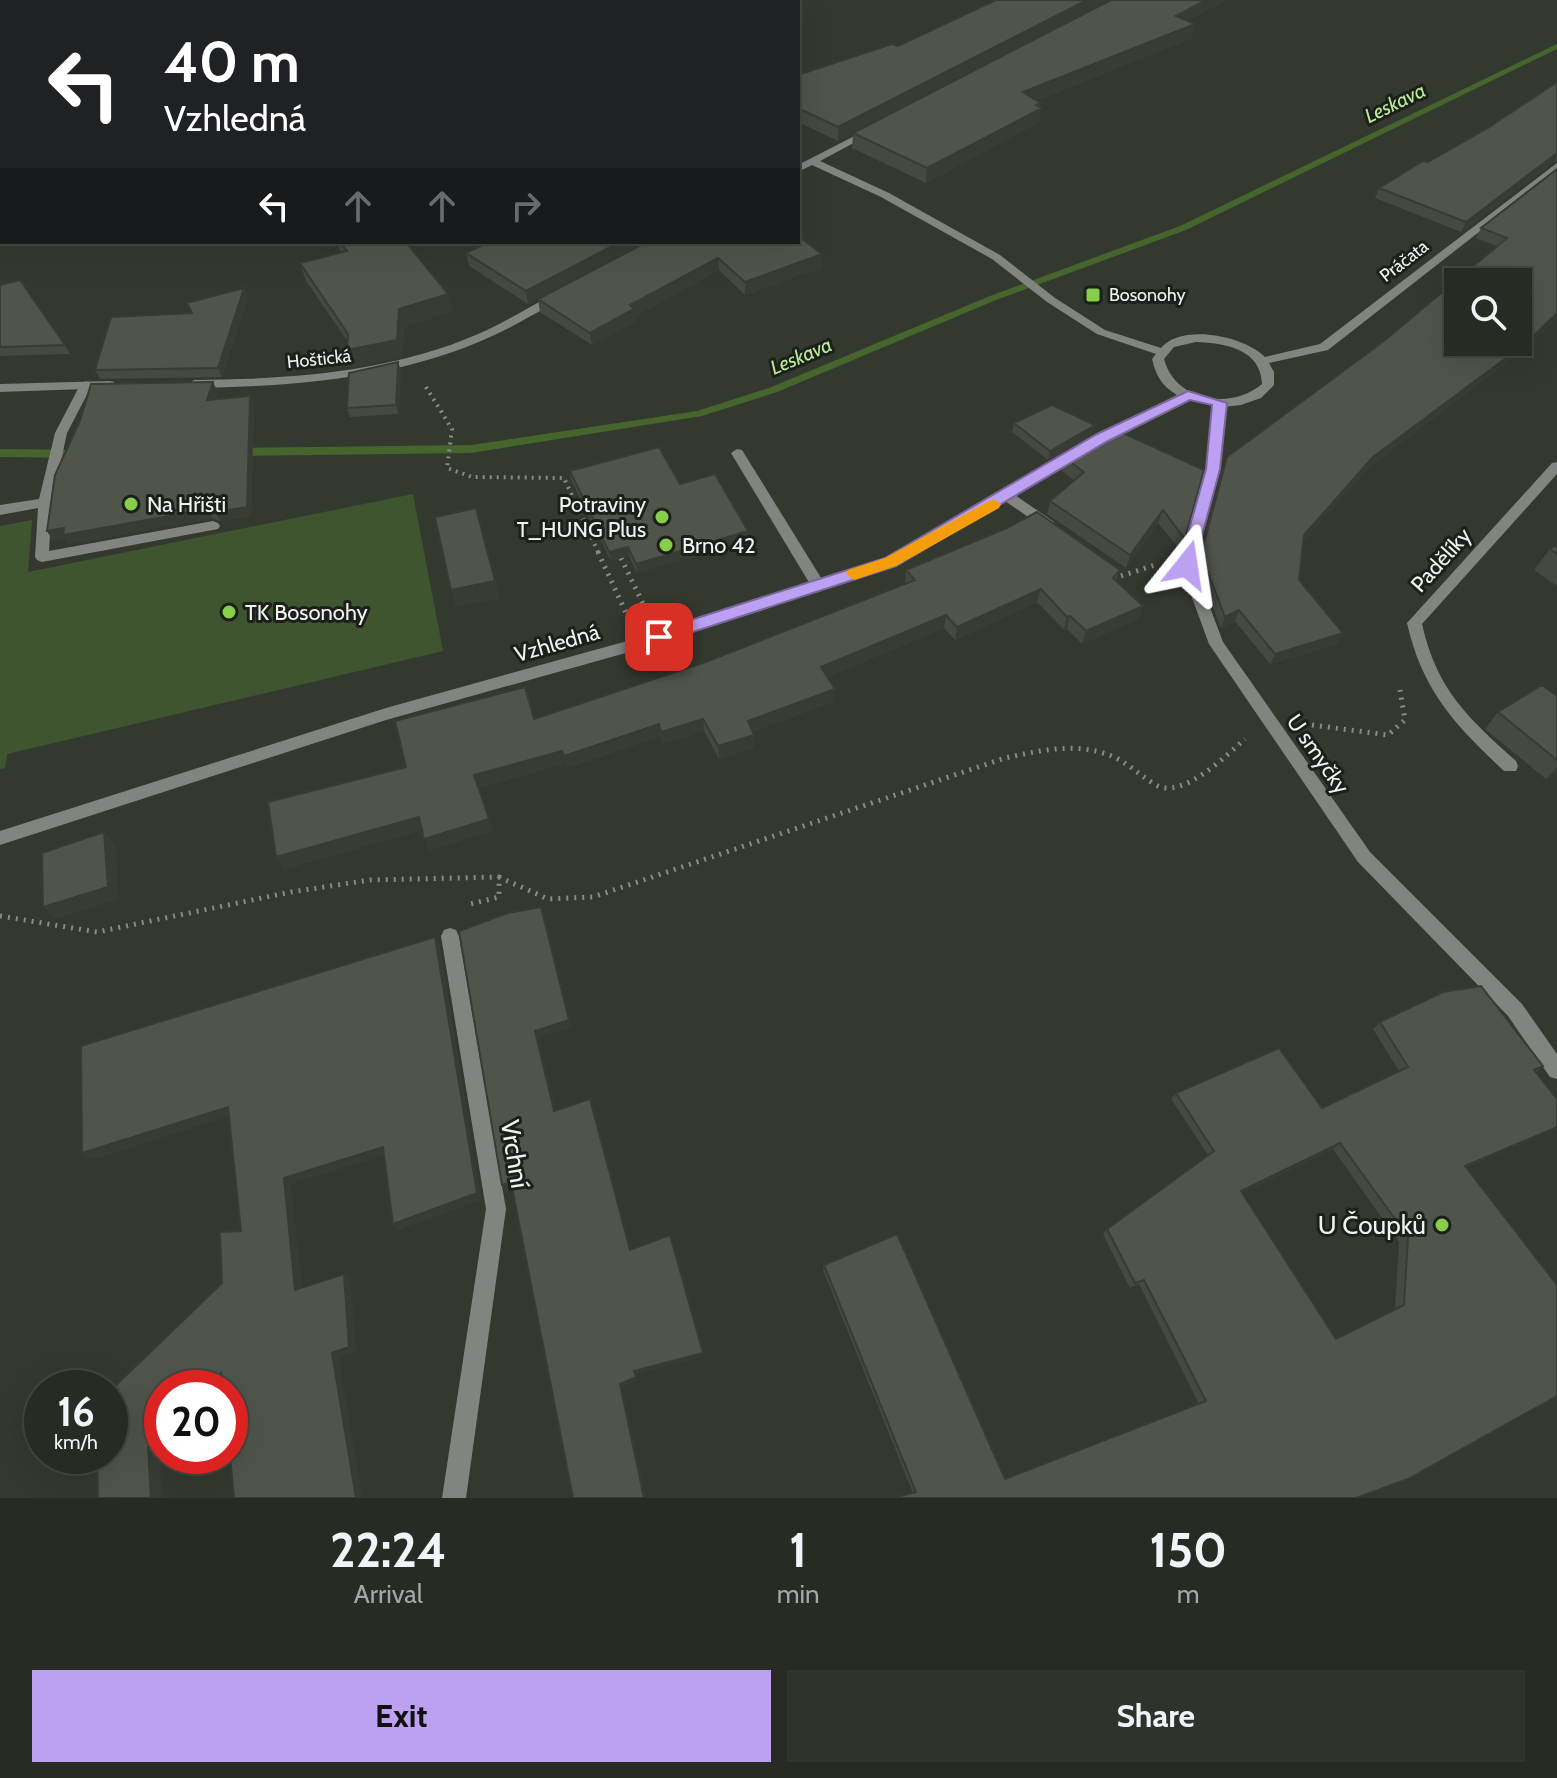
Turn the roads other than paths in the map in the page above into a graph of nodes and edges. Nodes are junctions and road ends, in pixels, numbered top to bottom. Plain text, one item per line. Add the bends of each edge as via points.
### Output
1 (883, 125) edge
2 (813, 162) junction
3 (1557, 166) edge
4 (800, 168) edge
5 (567, 291) edge
6 (1162, 352) junction
7 (1263, 361) junction
8 (131, 384) edge
9 (175, 384) edge
10 (86, 385) junction
11 (0, 388) edge
12 (1188, 395) junction
13 (1220, 403) junction
14 (737, 453) dead end
15 (1557, 466) edge
16 (1007, 496) junction
17 (45, 502) junction
18 (0, 510) edge
19 (213, 526) edge
20 (1058, 531) edge
21 (818, 585) junction
22 (1510, 766) dead end
23 (0, 838) edge
24 (450, 936) road end
25 (1557, 1070) edge
26 (454, 1498) edge

1 - 2 street
2 - 4 street
2 - 6 street via 996,257 1101,332
3 - 7 street, Práčata via 1324,347
5 - 9 street, Hoštická via 474,340 411,362 340,377
6 - 7 street via 1182,340 1213,338
6 - 12 street via 1162,374
7 - 13 street via 1269,377 1263,391
8 - 10 street
10 - 11 street
10 - 17 street via 61,433
12 - 13 street
12 - 16 street, Vzhledná via 1103,437
13 - 25 street, U smyčky via 1213,469 1187,565 1216,644 1364,857 1515,1010
14 - 21 street
15 - 22 street, Padělíky via 1414,623 1436,690
16 - 20 street
16 - 21 street, Vzhledná via 890,562
17 - 18 street
17 - 19 street via 42,557
21 - 23 street, Vzhledná via 640,643 386,714
24 - 26 street, Vrchní via 496,1209

